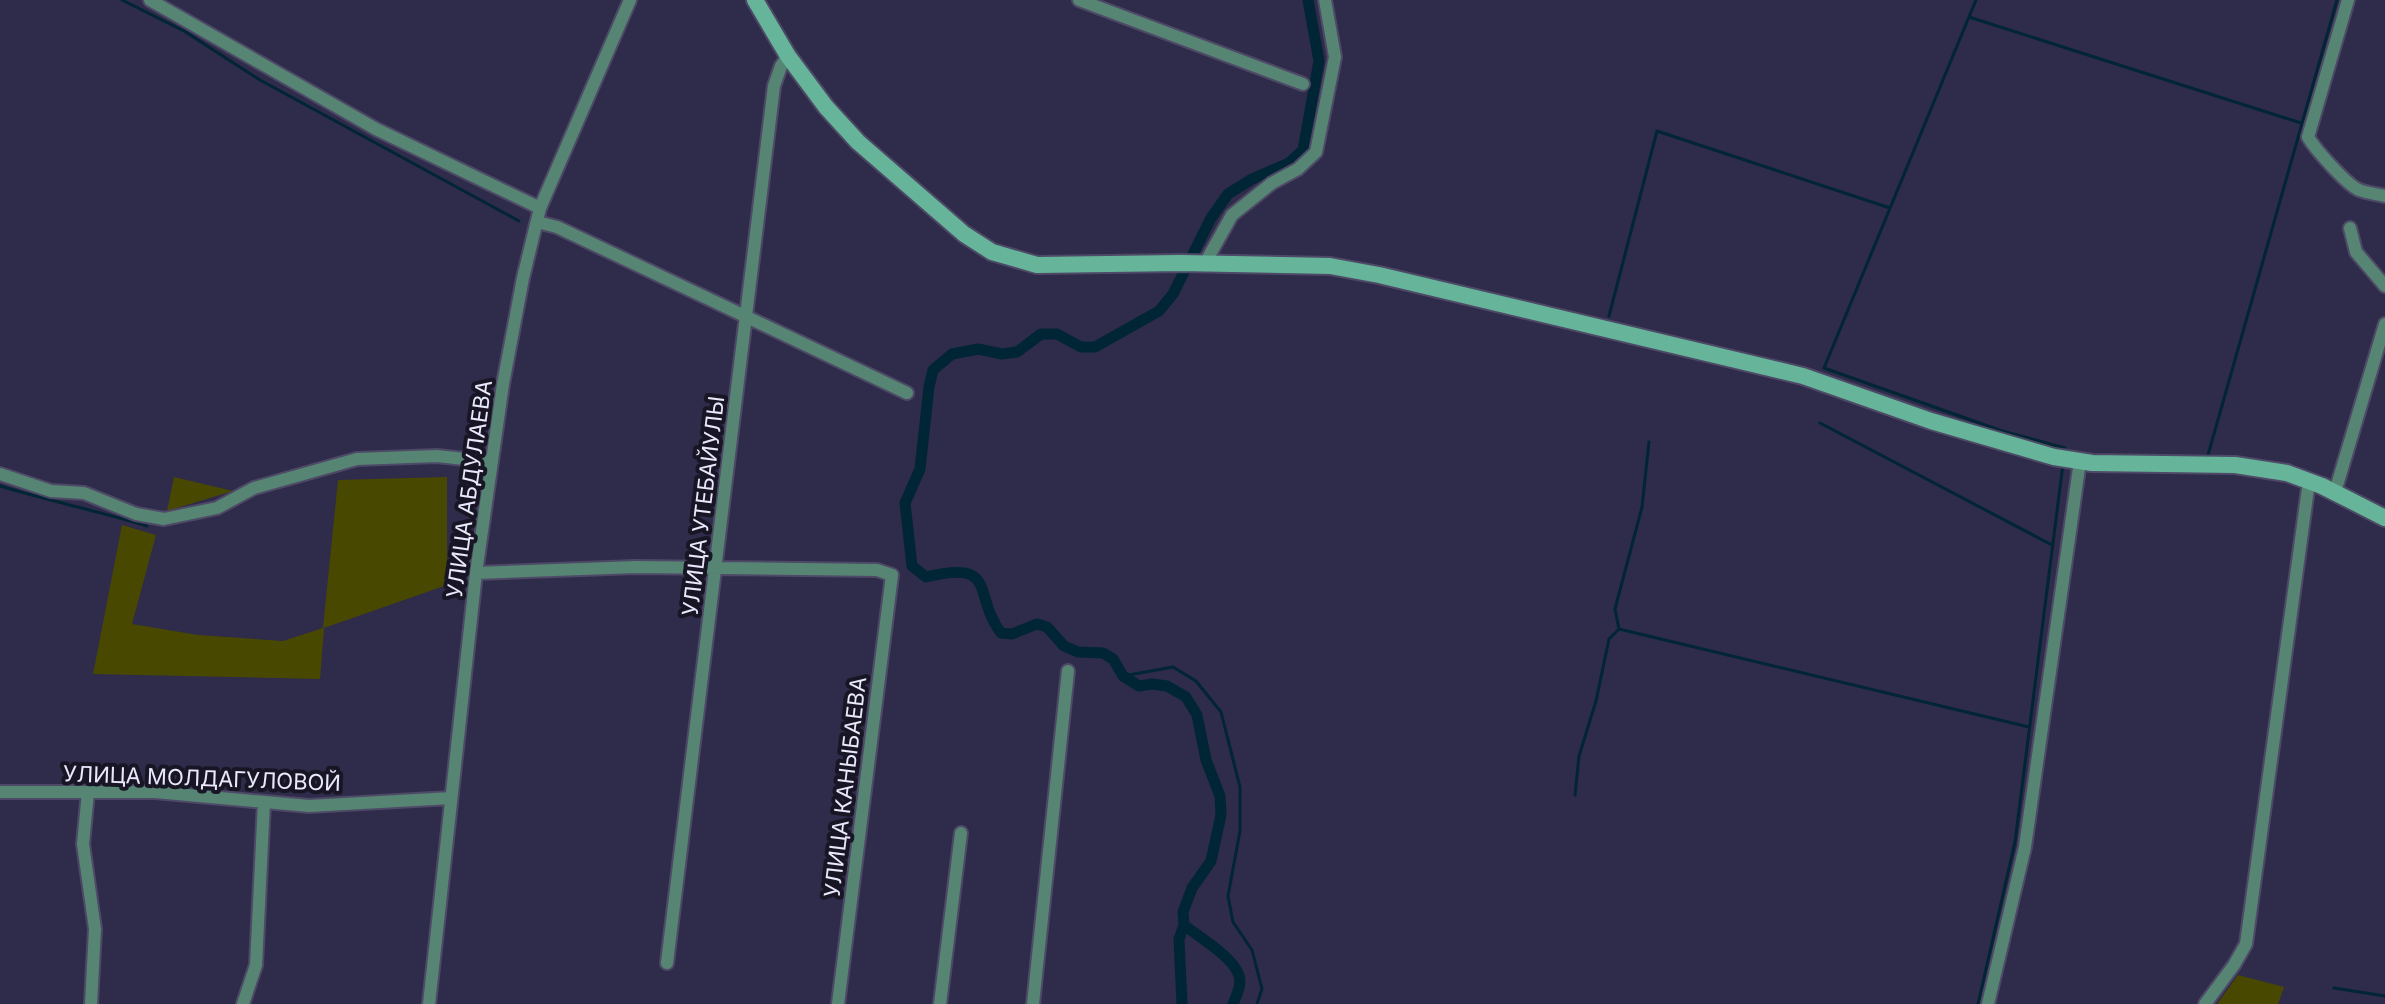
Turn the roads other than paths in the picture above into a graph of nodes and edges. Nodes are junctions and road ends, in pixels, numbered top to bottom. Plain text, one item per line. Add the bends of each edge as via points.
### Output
1 (150, 0) edge
2 (630, 0) edge
3 (755, 0) edge
4 (1079, 0) edge
5 (1325, 0) edge
6 (2348, 0) edge
7 (788, 56) junction
8 (1303, 84) dead end
9 (2385, 196) edge
10 (540, 208) junction
11 (537, 222) junction
12 (2350, 228) dead end
13 (1193, 264) junction
14 (2385, 286) edge
15 (745, 316) junction
16 (2385, 324) edge
17 (2381, 344) edge
18 (907, 393) dead end
19 (2067, 459) junction
20 (492, 462) junction
21 (0, 474) edge
22 (2309, 481) junction
23 (2335, 492) junction
24 (2385, 518) edge
25 (716, 569) junction
26 (476, 573) junction
27 (1068, 671) dead end
28 (0, 792) edge
29 (88, 792) junction
30 (451, 798) junction
31 (264, 802) junction
32 (961, 833) dead end
33 (667, 963) dead end
34 (91, 1004) edge
35 (243, 1004) edge
36 (429, 1004) edge
37 (838, 1004) edge
38 (940, 1004) edge
39 (1033, 1004) edge
40 (1988, 1004) edge
41 (2205, 1004) edge

1 - 10 street via 376,129
2 - 10 street, УЛИЦА АБДУЛАЕВА
3 - 7 main road
4 - 8 street
5 - 13 street via 1335,57 1316,152 1232,215
6 - 9 street via 2308,137 2342,179 2358,190
7 - 13 main road via 858,142 992,252 1037,265
7 - 15 street, УЛИЦА УТЕБАЙУЛЫ via 774,86
10 - 11 street, УЛИЦА АБДУЛАЕВА
11 - 15 street
11 - 20 street, УЛИЦА АБДУЛАЕВА
12 - 14 street via 2356,252
13 - 19 main road via 1330,266 1379,275 1803,376 1931,421
15 - 18 street
15 - 25 street, УЛИЦА УТЕБАЙУЛЫ
16 - 17 street
17 - 23 street
19 - 22 main road via 2235,465
19 - 40 street via 2025,847
20 - 21 street via 437,456 357,459 254,488 217,508 164,519
20 - 26 street, УЛИЦА АБДУЛАЕВА
22 - 23 main road
22 - 41 street via 2246,944
23 - 24 main road
25 - 26 street
25 - 33 street, УЛИЦА УТЕБАЙУЛЫ
25 - 37 street, УЛИЦА КАНЫБАЕВА via 877,570 892,575
26 - 30 street, УЛИЦА АБДУЛАЕВА
27 - 39 street
28 - 29 street, УЛИЦА МОЛДАГУЛОВОЙ
29 - 31 street, УЛИЦА МОЛДАГУЛОВОЙ
29 - 34 street via 83,844 95,929
30 - 31 street, УЛИЦА МОЛДАГУЛОВОЙ via 309,806
30 - 36 street, УЛИЦА АБДУЛАЕВА
31 - 35 street via 256,965
32 - 38 street

